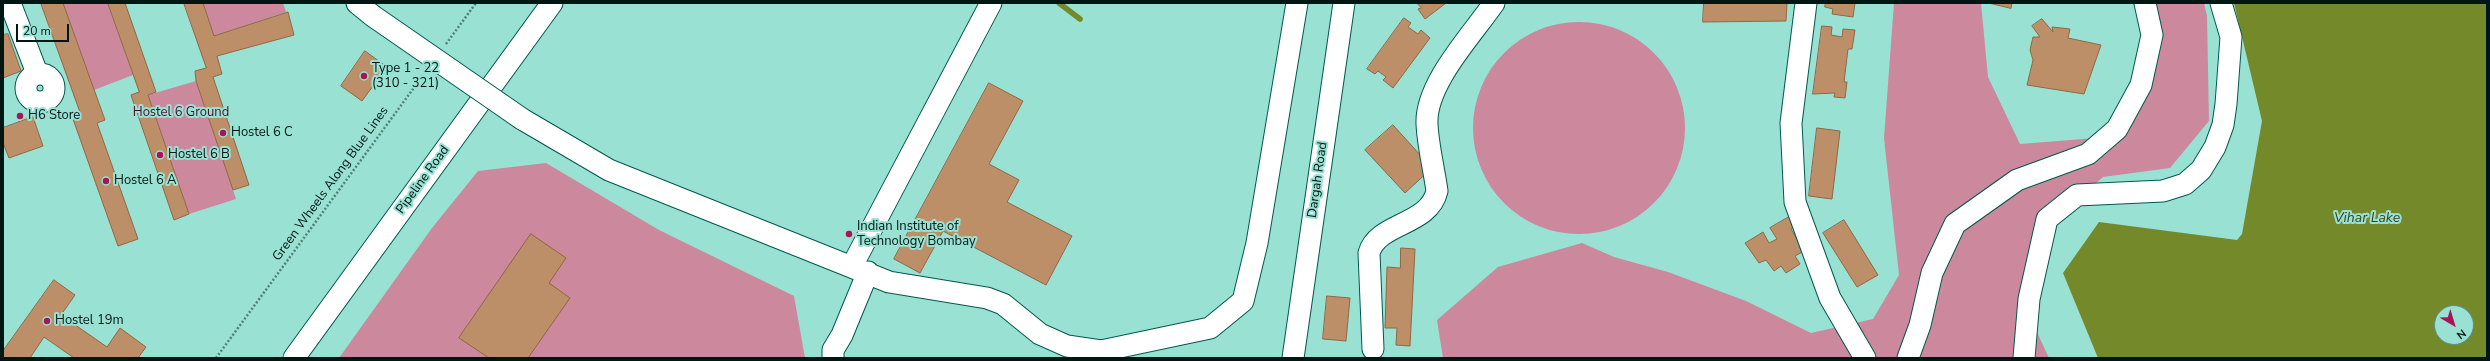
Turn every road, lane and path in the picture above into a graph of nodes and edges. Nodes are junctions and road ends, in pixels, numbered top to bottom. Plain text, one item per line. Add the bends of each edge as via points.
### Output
1 (10, 3) edge
2 (357, 3) edge
3 (476, 3) edge
4 (552, 3) edge
5 (991, 3) edge
6 (1297, 3) edge
7 (1344, 3) edge
8 (1494, 3) edge
9 (1806, 3) edge
10 (2145, 3) edge
11 (2221, 3) edge
12 (442, 50) dead end
13 (429, 68) dead end
14 (37, 73) dead end
15 (860, 269) junction
16 (1373, 349) dead end
17 (216, 358) edge
18 (294, 358) edge
19 (833, 358) edge
20 (1293, 358) edge
21 (1865, 358) edge
22 (1908, 358) edge
23 (2024, 358) edge

1 - 14 street
2 - 15 street, bridge via 522,119 610,170
3 - 12 path
4 - 18 street, Pipeline Road
5 - 15 street
6 - 15 street via 1257,243 1243,301 1210,328 1101,351 1074,347 1040,334 1003,304 987,298 889,282
7 - 20 street, Dargah Road
8 - 16 street via 1442,76 1430,101 1427,124 1437,191 1435,200 1427,209 1371,244 1369,252
9 - 21 street via 1791,123 1795,202 1830,298
10 - 22 street via 2152,35 2141,85 2117,129 2088,154 2017,180 1956,224 1932,273 1920,325
11 - 23 street via 2231,37 2223,125 2215,147 2201,170 2185,184 2163,191 2077,195 2047,220 2029,298
13 - 17 path, Green Wheels Along Blue Lines
15 - 19 street via 842,335 833,350

